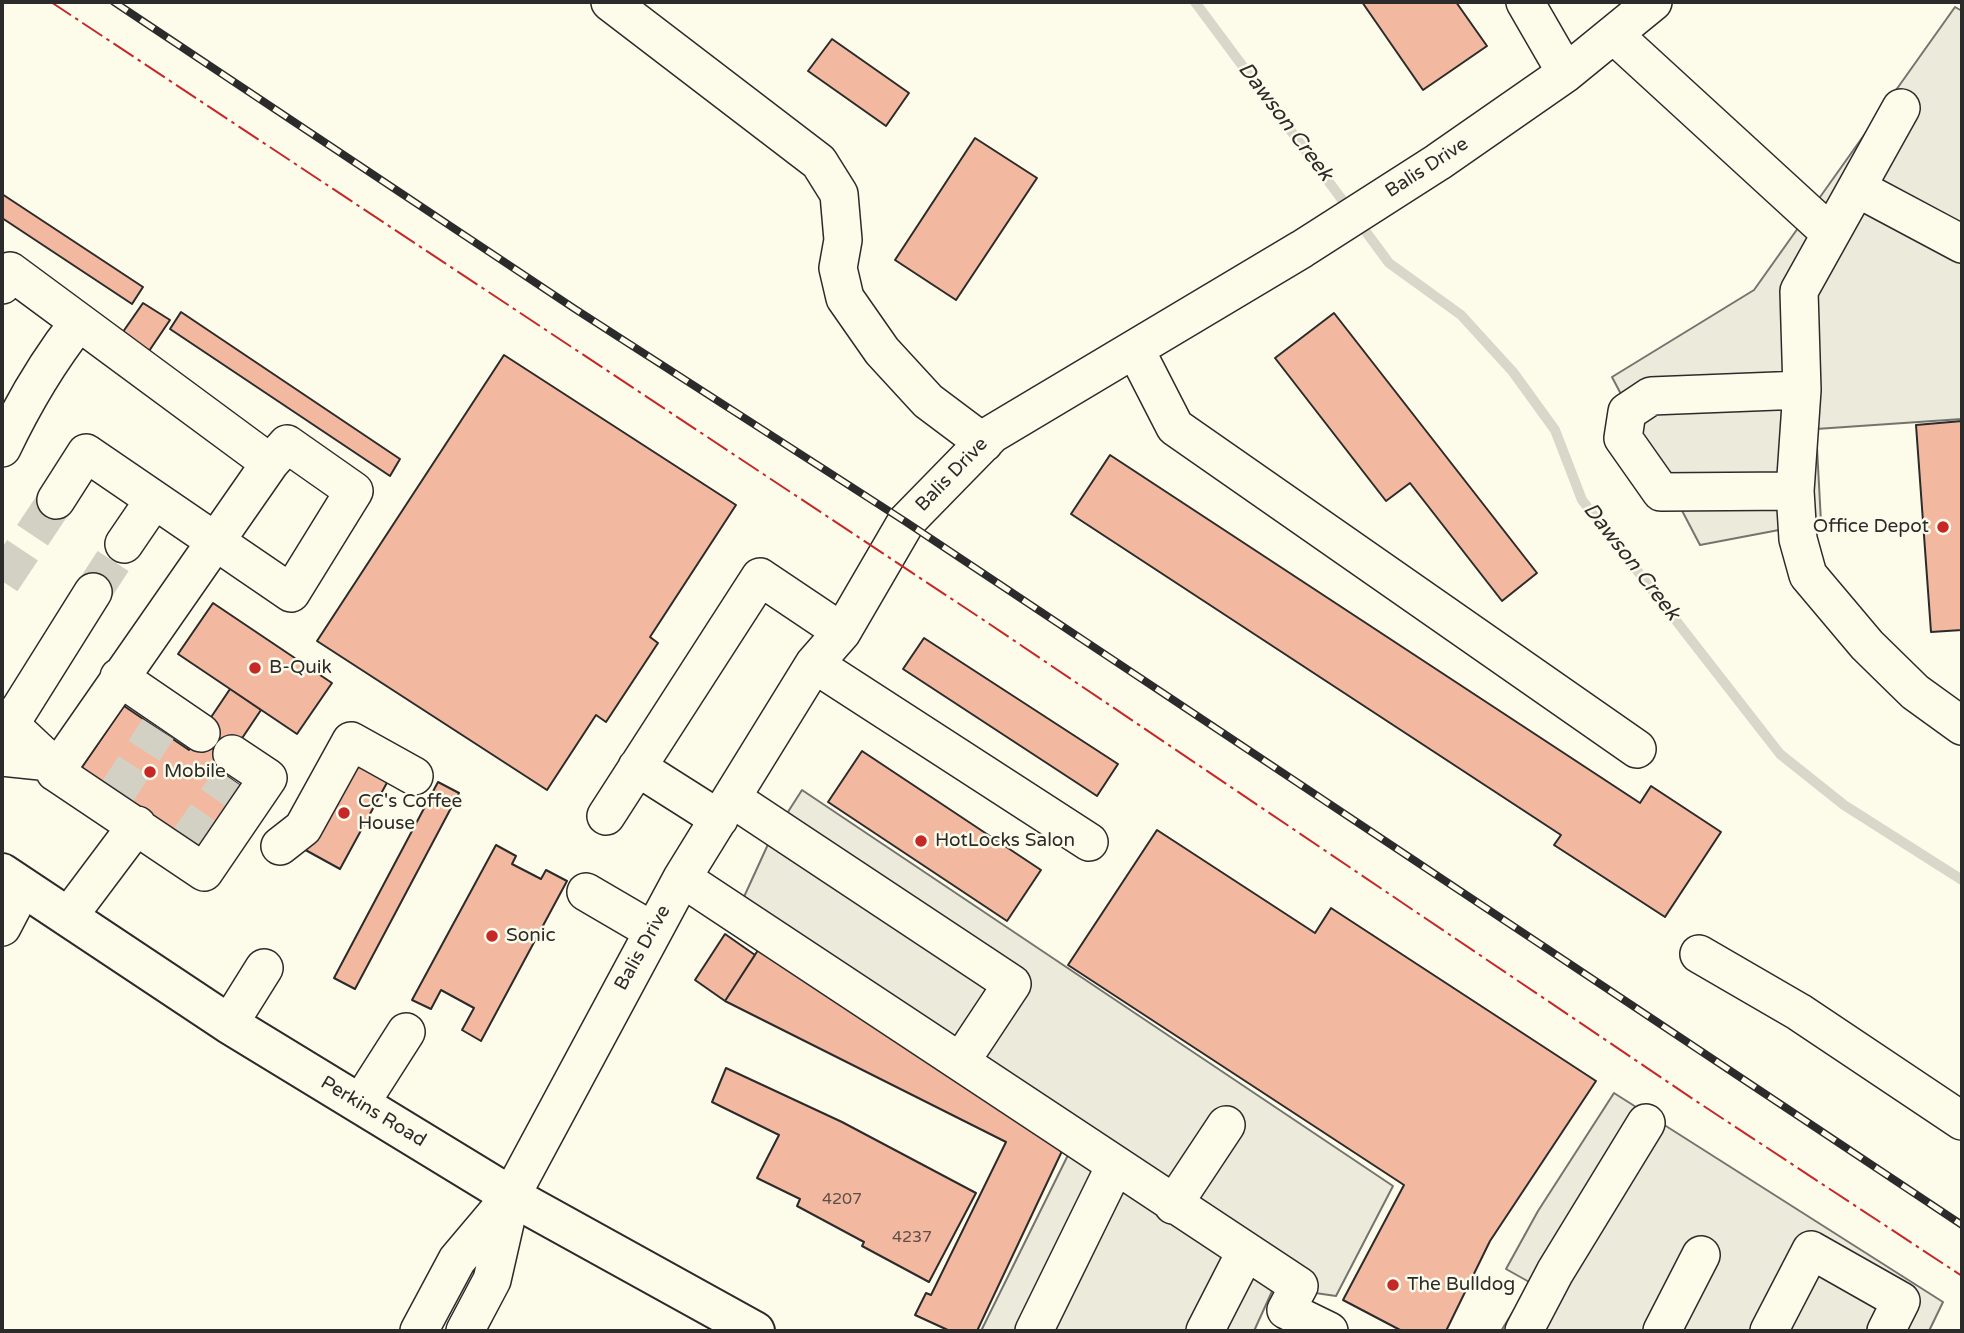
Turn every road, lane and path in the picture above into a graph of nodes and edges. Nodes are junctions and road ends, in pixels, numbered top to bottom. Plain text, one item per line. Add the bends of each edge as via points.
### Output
1 (610, 2) edge
2 (1525, 2) edge
3 (1653, 2) edge
4 (1614, 35) junction
5 (1566, 73) junction
6 (1901, 108) dead end
7 (1857, 188) junction
8 (1830, 233) junction
9 (1962, 244) edge
10 (4, 274) edge
11 (79, 323) junction
12 (1135, 349) junction
13 (1802, 390) junction
14 (984, 443) junction
15 (2, 448) edge
16 (270, 463) junction
17 (1795, 491) junction
18 (56, 500) tunnel mouth
19 (154, 500) junction
20 (213, 542) junction
21 (124, 544) tunnel mouth
22 (93, 592) tunnel mouth
23 (842, 632) junction
24 (814, 664) junction
25 (119, 677) junction
26 (1962, 726) edge
27 (5, 732) edge
28 (201, 733) dead end
29 (1637, 749) dead end
30 (236, 765) dead end
31 (52, 767) junction
32 (637, 767) junction
33 (414, 776) dead end
34 (726, 809) junction
35 (120, 810) junction
36 (606, 816) dead end
37 (1090, 842) dead end
38 (281, 846) dead end
39 (682, 878) junction
40 (12, 880) edge
41 (586, 892) dead end
42 (68, 917) junction
43 (2, 927) edge
44 (651, 930) junction
45 (1699, 954) dead end
46 (264, 968) dead end
47 (229, 1024) junction
48 (406, 1032) dead end
49 (961, 1061) junction
50 (360, 1104) junction
51 (1962, 1121) edge
52 (1646, 1123) dead end
53 (1226, 1125) dead end
54 (1115, 1166) junction
55 (511, 1196) junction
56 (1173, 1205) junction
57 (1245, 1253) junction
58 (1702, 1255) dead end
59 (419, 1331) edge
60 (465, 1331) edge
61 (755, 1331) edge
62 (1034, 1331) edge
63 (1205, 1331) edge
64 (1329, 1331) edge
65 (1524, 1331) edge
66 (1662, 1331) edge
67 (1769, 1331) edge
68 (1886, 1331) edge

1 - 14 street via 819,162 839,194 844,240 838,268 845,298 883,351 928,401
2 - 5 street
3 - 4 street, Balis Drive
4 - 5 street, Balis Drive
4 - 8 street
5 - 12 street, Balis Drive via 1438,162
6 - 7 street
7 - 8 street
7 - 9 street
8 - 13 street via 1800,291
10 - 11 street
11 - 15 street via 19,412
11 - 16 street
12 - 14 street, Balis Drive
12 - 29 street via 1175,427
13 - 17 street
13 - 17 street via 1651,396 1627,412 1623,438 1661,492
14 - 23 street, Balis Drive via 906,522
16 - 20 street
16 - 20 street via 287,444 354,491 291,593
17 - 26 street via 1799,548 1808,575 1867,645 1915,692
18 - 19 street via 86,453
19 - 20 street
19 - 21 street
20 - 25 street
22 - 27 street
23 - 24 street, Balis Drive
23 - 32 street via 760,577
24 - 34 street, Balis Drive
24 - 37 street
25 - 28 street via 164,721
25 - 31 street
27 - 31 street
30 - 35 street via 268,778 204,872 181,849
31 - 35 street
32 - 34 street
32 - 36 street
33 - 38 street via 351,741 303,828
34 - 39 street, Balis Drive
34 - 49 street via 1012,984
35 - 42 street
39 - 44 street, Balis Drive
39 - 49 street
40 - 42 main road, Perkins Road
40 - 43 street
41 - 44 street
42 - 47 main road, Perkins Road
44 - 55 street, Balis Drive
45 - 51 street via 1798,1012
46 - 47 street
47 - 50 main road, Perkins Road
48 - 50 street
49 - 54 street
50 - 55 main road, Perkins Road
52 - 65 street
53 - 56 street
54 - 56 street
54 - 62 street
55 - 59 street via 457,1260
55 - 60 street via 492,1280
55 - 61 main road, Perkins Road
56 - 57 street
57 - 63 street
57 - 64 street via 1299,1286 1286,1310
58 - 66 street
67 - 68 street via 1811,1250 1901,1301

